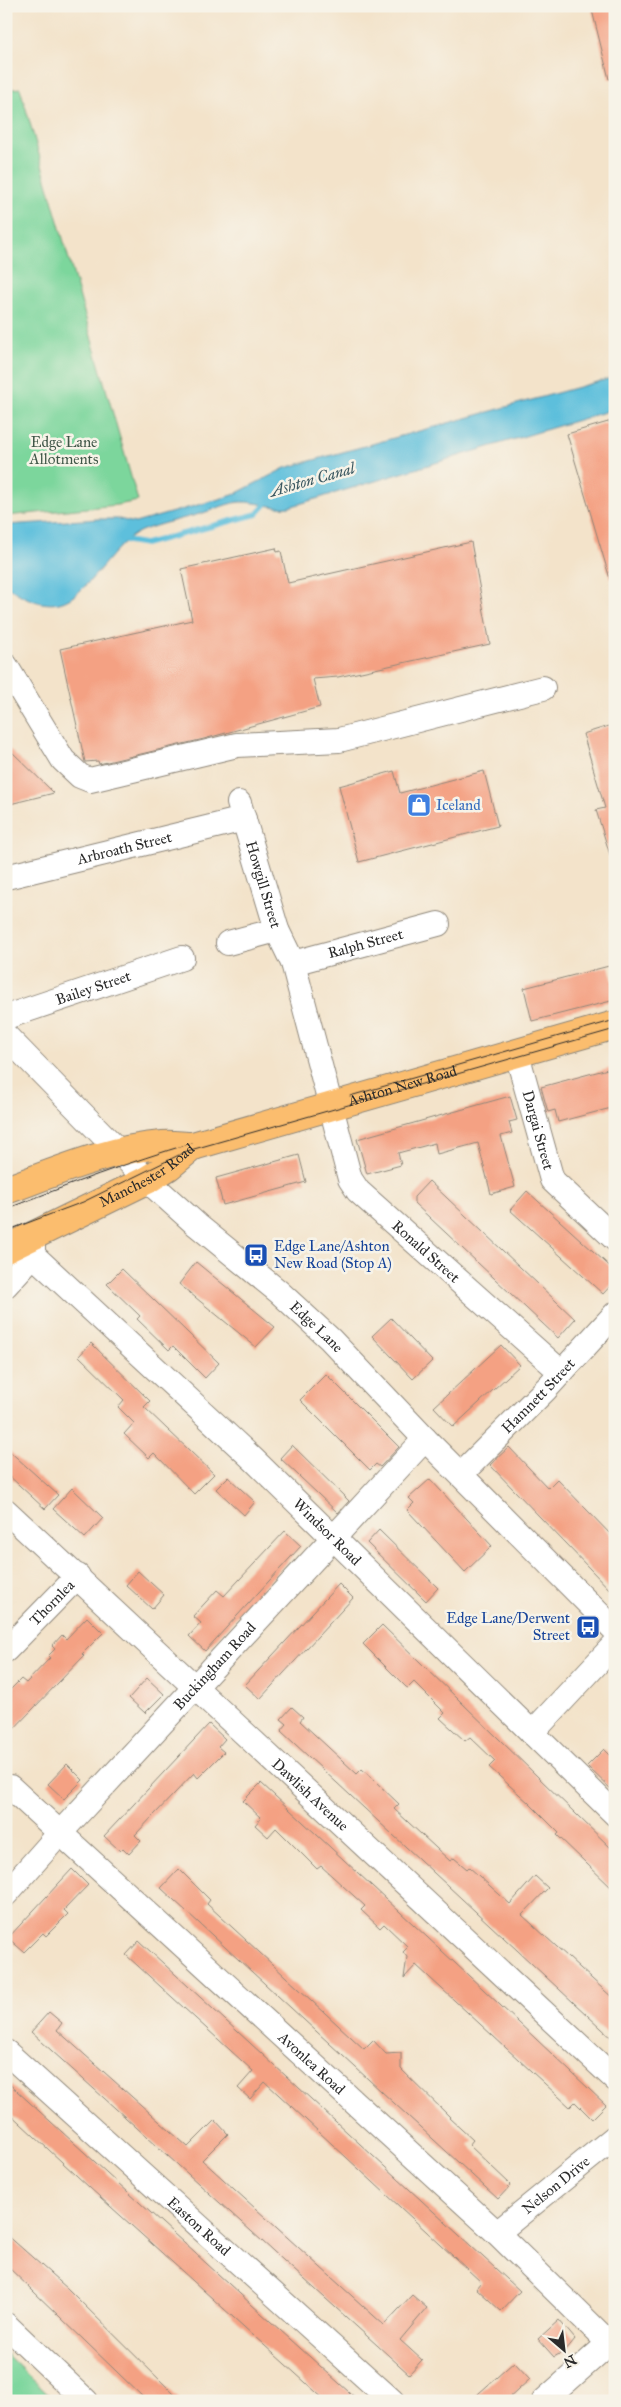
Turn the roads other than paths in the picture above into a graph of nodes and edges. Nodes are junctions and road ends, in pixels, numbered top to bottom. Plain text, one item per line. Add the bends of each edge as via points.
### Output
1 (6, 666) edge
2 (543, 688) dead end
3 (242, 811) joint
4 (6, 878) edge
5 (438, 924) dead end
6 (277, 930) junction
7 (228, 943) dead end
8 (182, 958) dead end
9 (293, 963) junction
10 (6, 1017) edge
11 (615, 1025) edge
12 (6, 1036) edge
13 (517, 1054) junction
14 (330, 1106) junction
15 (193, 1146) junction
16 (121, 1153) junction
17 (147, 1180) junction
18 (6, 1190) edge
19 (615, 1239) edge
20 (33, 1246) junction
21 (6, 1249) edge
22 (6, 1284) edge
23 (615, 1314) edge
24 (562, 1372) junction
25 (425, 1439) junction
26 (461, 1474) junction
27 (6, 1511) edge
28 (333, 1538) junction
29 (78, 1576) junction
30 (615, 1630) edge
31 (615, 1644) edge
32 (6, 1650) edge
33 (196, 1687) junction
34 (532, 1733) junction
35 (10, 1786) dead end
36 (615, 1814) edge
37 (60, 1833) junction
38 (6, 1894) edge
39 (6, 2052) edge
40 (615, 2079) edge
41 (615, 2137) edge
42 (497, 2233) junction
43 (6, 2325) edge
44 (612, 2340) edge
45 (86, 2401) edge
46 (392, 2401) edge
47 (544, 2401) edge

1 - 2 street via 63,760 80,776 90,780 237,745 339,740
3 - 4 street, Arbroath Street
3 - 6 street, Howgill Street
5 - 9 street, Ralph Street
6 - 7 street
6 - 9 street, Howgill Street
8 - 10 street, Bailey Street
9 - 14 street, Howgill Street
11 - 13 main road, Ashton New Road
12 - 16 street, Edge Lane
13 - 14 main road, Ashton New Road
13 - 19 street, Dargai Street via 552,1180
14 - 15 main road, Ashton New Road
14 - 24 street, Ronald Street via 350,1179 358,1191
15 - 16 main road, Manchester Road via 162,1145
15 - 17 main road, Manchester Road
16 - 17 street, Edge Lane
16 - 18 main road, Manchester Road via 68,1167
17 - 20 main road, Manchester Road
17 - 25 street, Edge Lane via 330,1339
20 - 21 main road, Manchester Road
20 - 22 street
20 - 28 street, Windsor Road via 58,1278
23 - 24 street, Hamnett Street
24 - 26 street, Hamnett Street
25 - 26 street, Edge Lane
25 - 28 street, Buckingham Road
26 - 30 street, Edge Lane
27 - 29 street, Dawlish Avenue
28 - 33 street, Buckingham Road
28 - 34 street, Windsor Road
29 - 32 street, Thornlea
29 - 33 street, Dawlish Avenue
31 - 34 street
33 - 37 street, Buckingham Road
33 - 40 street, Dawlish Avenue
34 - 36 street, Windsor Road
35 - 37 street, Avonlea Road
37 - 38 street, Buckingham Road
37 - 42 street, Avonlea Road
39 - 46 street, Easton Road
41 - 42 street, Nelson Drive
42 - 44 street, Avonlea Road
43 - 45 street
44 - 47 street

